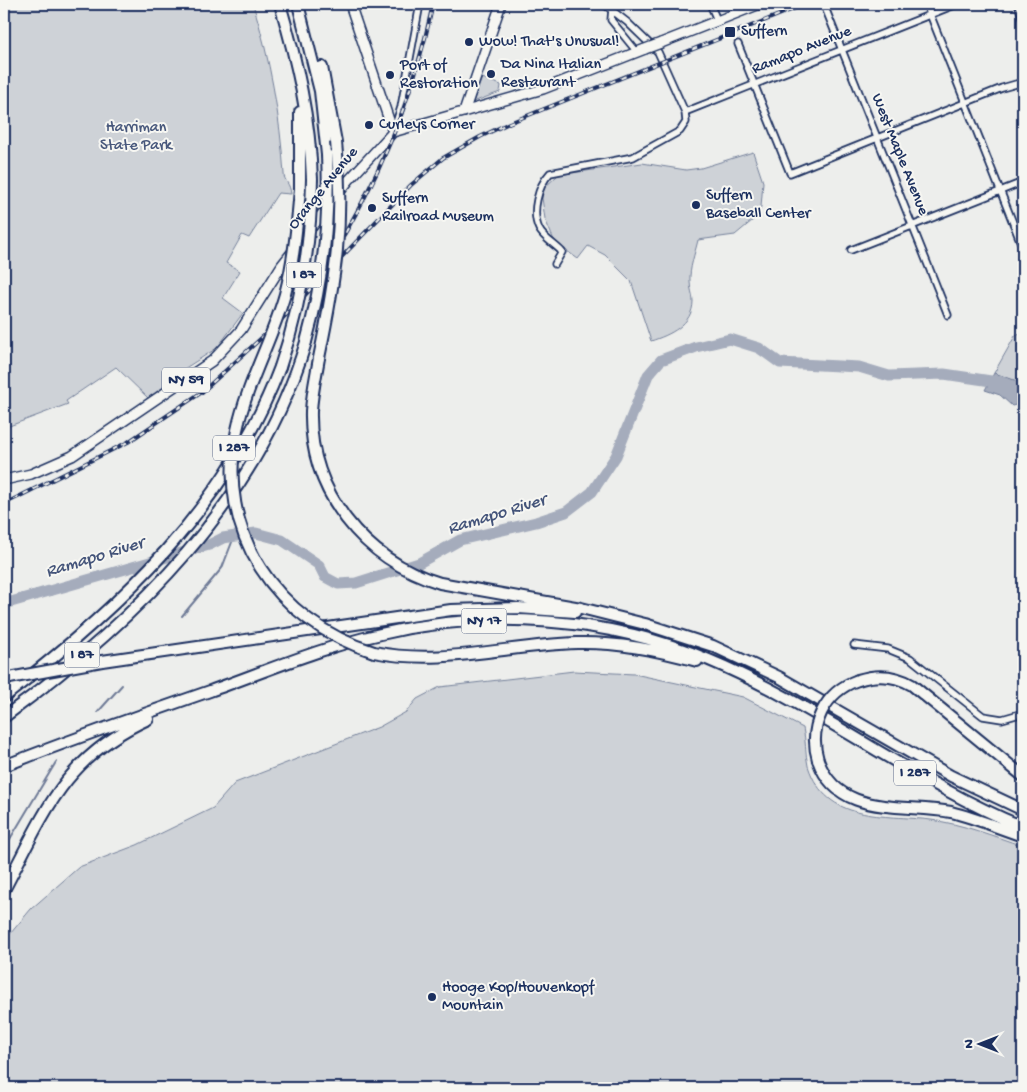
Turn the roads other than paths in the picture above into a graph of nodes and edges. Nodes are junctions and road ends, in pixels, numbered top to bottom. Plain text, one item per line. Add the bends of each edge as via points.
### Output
1 (280, 4) edge
2 (298, 4) edge
3 (350, 4) edge
4 (420, 4) edge
5 (501, 4) edge
6 (604, 4) edge
7 (710, 4) edge
8 (760, 4) edge
9 (926, 4) edge
10 (957, 4) edge
11 (1018, 4) edge
12 (824, 5) edge
13 (612, 9) junction
14 (930, 14) junction
15 (717, 20) junction
16 (1023, 20) edge
17 (738, 44) dead end
18 (842, 50) junction
19 (641, 51) junction
20 (296, 61) junction
21 (1023, 82) edge
22 (755, 85) junction
23 (965, 103) junction
24 (464, 112) junction
25 (685, 112) junction
26 (393, 132) junction
27 (878, 138) junction
28 (1023, 182) edge
29 (1000, 191) junction
30 (913, 226) junction
31 (1023, 248) edge
32 (851, 250) dead end
33 (555, 264) dead end
34 (948, 315) dead end
35 (4, 480) edge
36 (598, 613) junction
37 (854, 645) dead end
38 (4, 679) edge
39 (751, 680) junction
40 (218, 688) junction
41 (4, 697) edge
42 (1023, 713) edge
43 (4, 718) edge
44 (4, 766) edge
45 (1023, 776) edge
46 (1023, 810) edge
47 (1023, 827) edge
48 (1023, 836) edge
49 (4, 890) edge

1 - 20 highway, I 87
2 - 36 highway, I 287, bridge via 322,68 336,142 340,189 335,280 311,412 315,448 332,498 358,534 390,561 414,574 440,584 564,604
2 - 43 highway, I 87, bridge via 320,91 328,203 318,292 290,388 270,432 241,482 209,527 156,588 92,647
3 - 26 main road
4 - 26 street
5 - 24 main road
6 - 13 street
7 - 15 street
8 - 15 main road
9 - 14 street
10 - 14 street, Ramapo Avenue
11 - 16 street
12 - 18 street, West Maple Avenue
13 - 19 street via 611,20
13 - 25 street via 658,52
14 - 18 street, Ramapo Avenue
14 - 23 street
15 - 19 main road, bridge
17 - 22 street
18 - 22 street, Ramapo Avenue
18 - 27 street, West Maple Avenue
19 - 24 main road via 543,89
20 - 39 highway, I 287, bridge via 301,134 300,189 294,243 285,293 237,430 233,463 235,499 243,531 251,552 277,591 319,627 339,639 374,652 426,658 560,644 610,644 674,655
20 - 41 highway, I 87, bridge via 309,135 312,179 309,234 294,324 262,410 240,452 194,520 121,599
21 - 23 street
22 - 25 street, Ramapo Avenue
22 - 27 street via 790,173
23 - 27 street
23 - 29 street
24 - 26 main road
25 - 33 street via 686,122 680,131 633,157 550,173 542,182 537,213 539,230 562,252
26 - 35 main road, Orange Avenue / NY 59 via 282,266 241,330 212,361 72,456 31,474
27 - 30 street, West Maple Avenue
28 - 29 street
29 - 30 street
29 - 31 street
30 - 32 street
30 - 34 street, West Maple Avenue
36 - 38 highway, NY 17, bridge via 510,608 444,611 102,661
36 - 46 highway, I 287 via 690,638 742,659 812,695 951,776
37 - 42 street via 888,650 910,658 983,716 1002,718
39 - 40 highway, NY 17 via 686,651 625,634 561,623 496,620 432,625 382,634 328,648
39 - 47 highway, I 287 via 944,790
40 - 44 highway, NY 17
40 - 49 highway via 126,730 79,764 50,804
45 - 48 highway, bridge via 912,685 895,678 883,676 858,680 836,692 820,714 814,740 818,760 834,787 860,802 952,813

